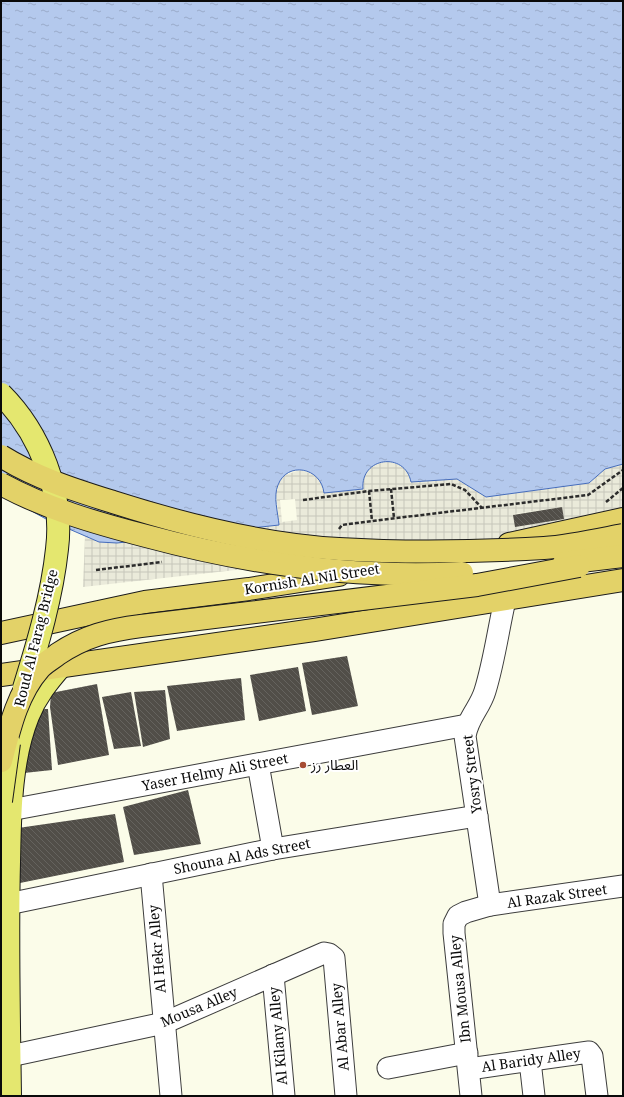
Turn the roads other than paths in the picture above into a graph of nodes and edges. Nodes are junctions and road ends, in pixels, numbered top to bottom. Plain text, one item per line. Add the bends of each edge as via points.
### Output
1 (1, 394) edge
2 (1, 456) edge
3 (1, 484) edge
4 (623, 519) edge
5 (623, 535) edge
6 (623, 550) edge
7 (623, 556) edge
8 (623, 580) edge
9 (504, 600) junction
10 (1, 633) edge
11 (62, 665) junction
12 (1, 675) edge
13 (467, 725) junction
14 (1, 761) edge
15 (258, 764) junction
16 (6, 805) edge
17 (476, 816) junction
18 (273, 849) junction
19 (151, 874) junction
20 (623, 886) edge
21 (8, 904) junction
22 (490, 906) junction
23 (334, 958) joint
24 (273, 975) junction
25 (164, 1023) junction
26 (10, 1056) junction
27 (468, 1061) junction
28 (530, 1061) junction
29 (388, 1068) dead end
30 (10, 1096) edge
31 (170, 1096) edge
32 (284, 1096) edge
33 (346, 1096) edge
34 (472, 1096) edge
35 (534, 1096) edge
36 (596, 1096) edge

1 - 16 main road, Roud Al Farag Bridge, bridge via 29,429 44,457 58,517 58,540 43,620 7,752
2 - 5 highway, bridge via 23,470 132,508 287,543 338,549 479,550 545,548
3 - 7 highway, bridge via 49,507 155,538 227,556 332,571 381,575 444,574
4 - 10 highway, Kornish Al Nil Street via 443,558 249,589 145,602
6 - 14 highway, bridge via 579,566 477,585 141,626 93,635 71,646 40,668 23,694
8 - 9 highway
9 - 11 highway via 314,630
9 - 13 street, Yosry Street via 487,684
11 - 12 highway
11 - 16 main road via 48,681 28,715
13 - 15 street, Yaser Helmy Ali Street
13 - 17 street, Yosry Street via 465,736
15 - 16 street, Yaser Helmy Ali Street
15 - 18 street
16 - 21 main road
17 - 18 street, Shouna Al Ads Street
17 - 22 street, Yosry Street
18 - 19 street, Shouna Al Ads Street
19 - 21 street, Shouna Al Ads Street
19 - 25 street, Al Hekr Alley
20 - 22 street, Al Razak Street
21 - 26 main road
22 - 27 street, Ibn Mousa Alley via 458,916 454,924
23 - 24 street, Mousa Alley via 324,953
23 - 33 street, Al Abar Alley
24 - 25 street, Mousa Alley
24 - 32 street, Al Kilany Alley
25 - 26 street, Mousa Alley
25 - 31 street, Al Hekr Alley
26 - 30 main road
27 - 28 street, Al Baridy Alley
27 - 29 street, Al Baridy Alley
27 - 34 street, Ibn Mousa Alley
28 - 35 street
28 - 36 street, Al Baridy Alley via 587,1052 592,1056

